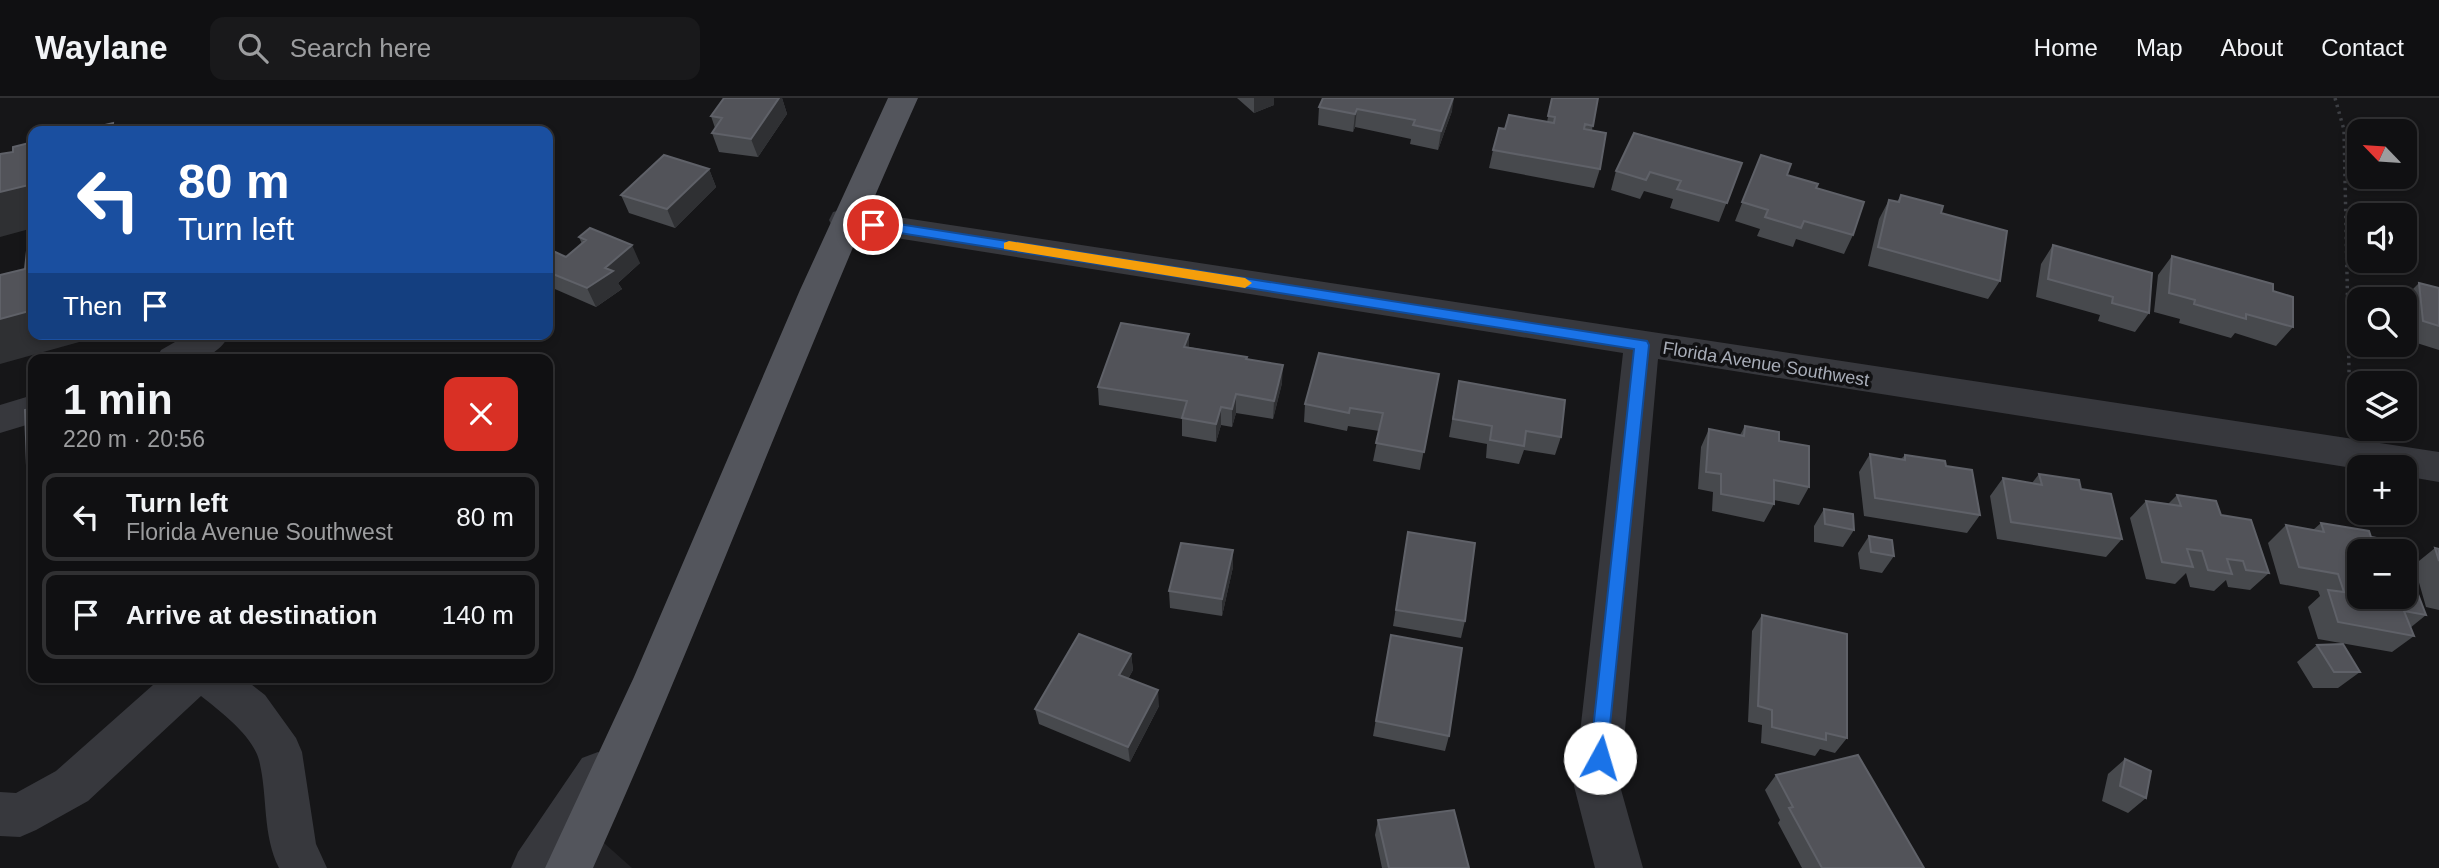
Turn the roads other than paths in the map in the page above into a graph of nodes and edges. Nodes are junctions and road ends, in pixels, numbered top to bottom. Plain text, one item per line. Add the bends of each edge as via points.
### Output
1 (903, 98) edge
2 (845, 220) junction
3 (205, 340) edge
4 (1642, 345) junction
5 (184, 354) edge
6 (28, 411) edge
7 (0, 419) edge
8 (2439, 467) edge
9 (185, 683) edge
10 (217, 683) edge
11 (643, 704) junction
12 (0, 814) edge
13 (291, 861) edge
14 (535, 868) edge
15 (569, 868) edge
16 (1619, 868) edge

1 - 2 main road
2 - 4 street, Florida Avenue Southwest
2 - 11 main road
3 - 5 street
4 - 8 street, Florida Avenue Southwest
4 - 16 street via 1597,786
6 - 7 street
9 - 12 street via 72,786 20,815
10 - 13 street via 250,709 280,752
11 - 14 street
11 - 15 main road

